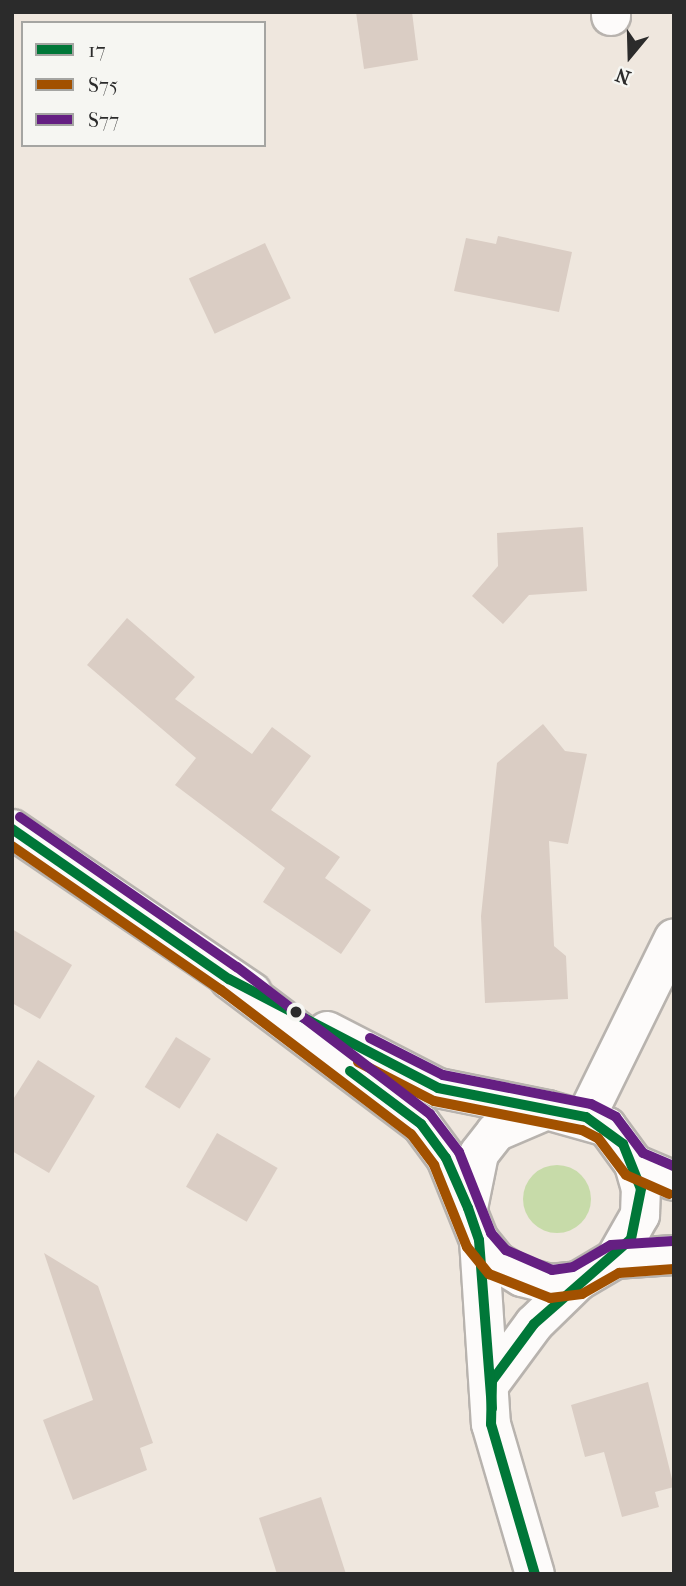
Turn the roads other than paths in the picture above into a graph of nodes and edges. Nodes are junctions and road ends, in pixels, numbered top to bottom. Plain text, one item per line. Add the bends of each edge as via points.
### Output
1 (12, 830) edge
2 (674, 938) edge
3 (229, 979) junction
4 (547, 1110) junction
5 (586, 1117) junction
6 (635, 1164) junction
7 (674, 1181) edge
8 (473, 1224) junction
9 (674, 1255) edge
10 (615, 1259) junction
11 (578, 1281) junction
12 (492, 1381) junction
13 (536, 1574) edge

1 - 3 street
2 - 5 street
3 - 4 street via 438,1088
3 - 8 street via 421,1124 446,1158
4 - 5 street
4 - 8 street via 504,1127 479,1154
5 - 6 street via 607,1128
6 - 7 street
6 - 10 street via 640,1215
8 - 11 street via 497,1262 522,1277 550,1284
8 - 12 street
9 - 10 street
10 - 11 street
11 - 12 street via 534,1324
12 - 13 street via 491,1423

